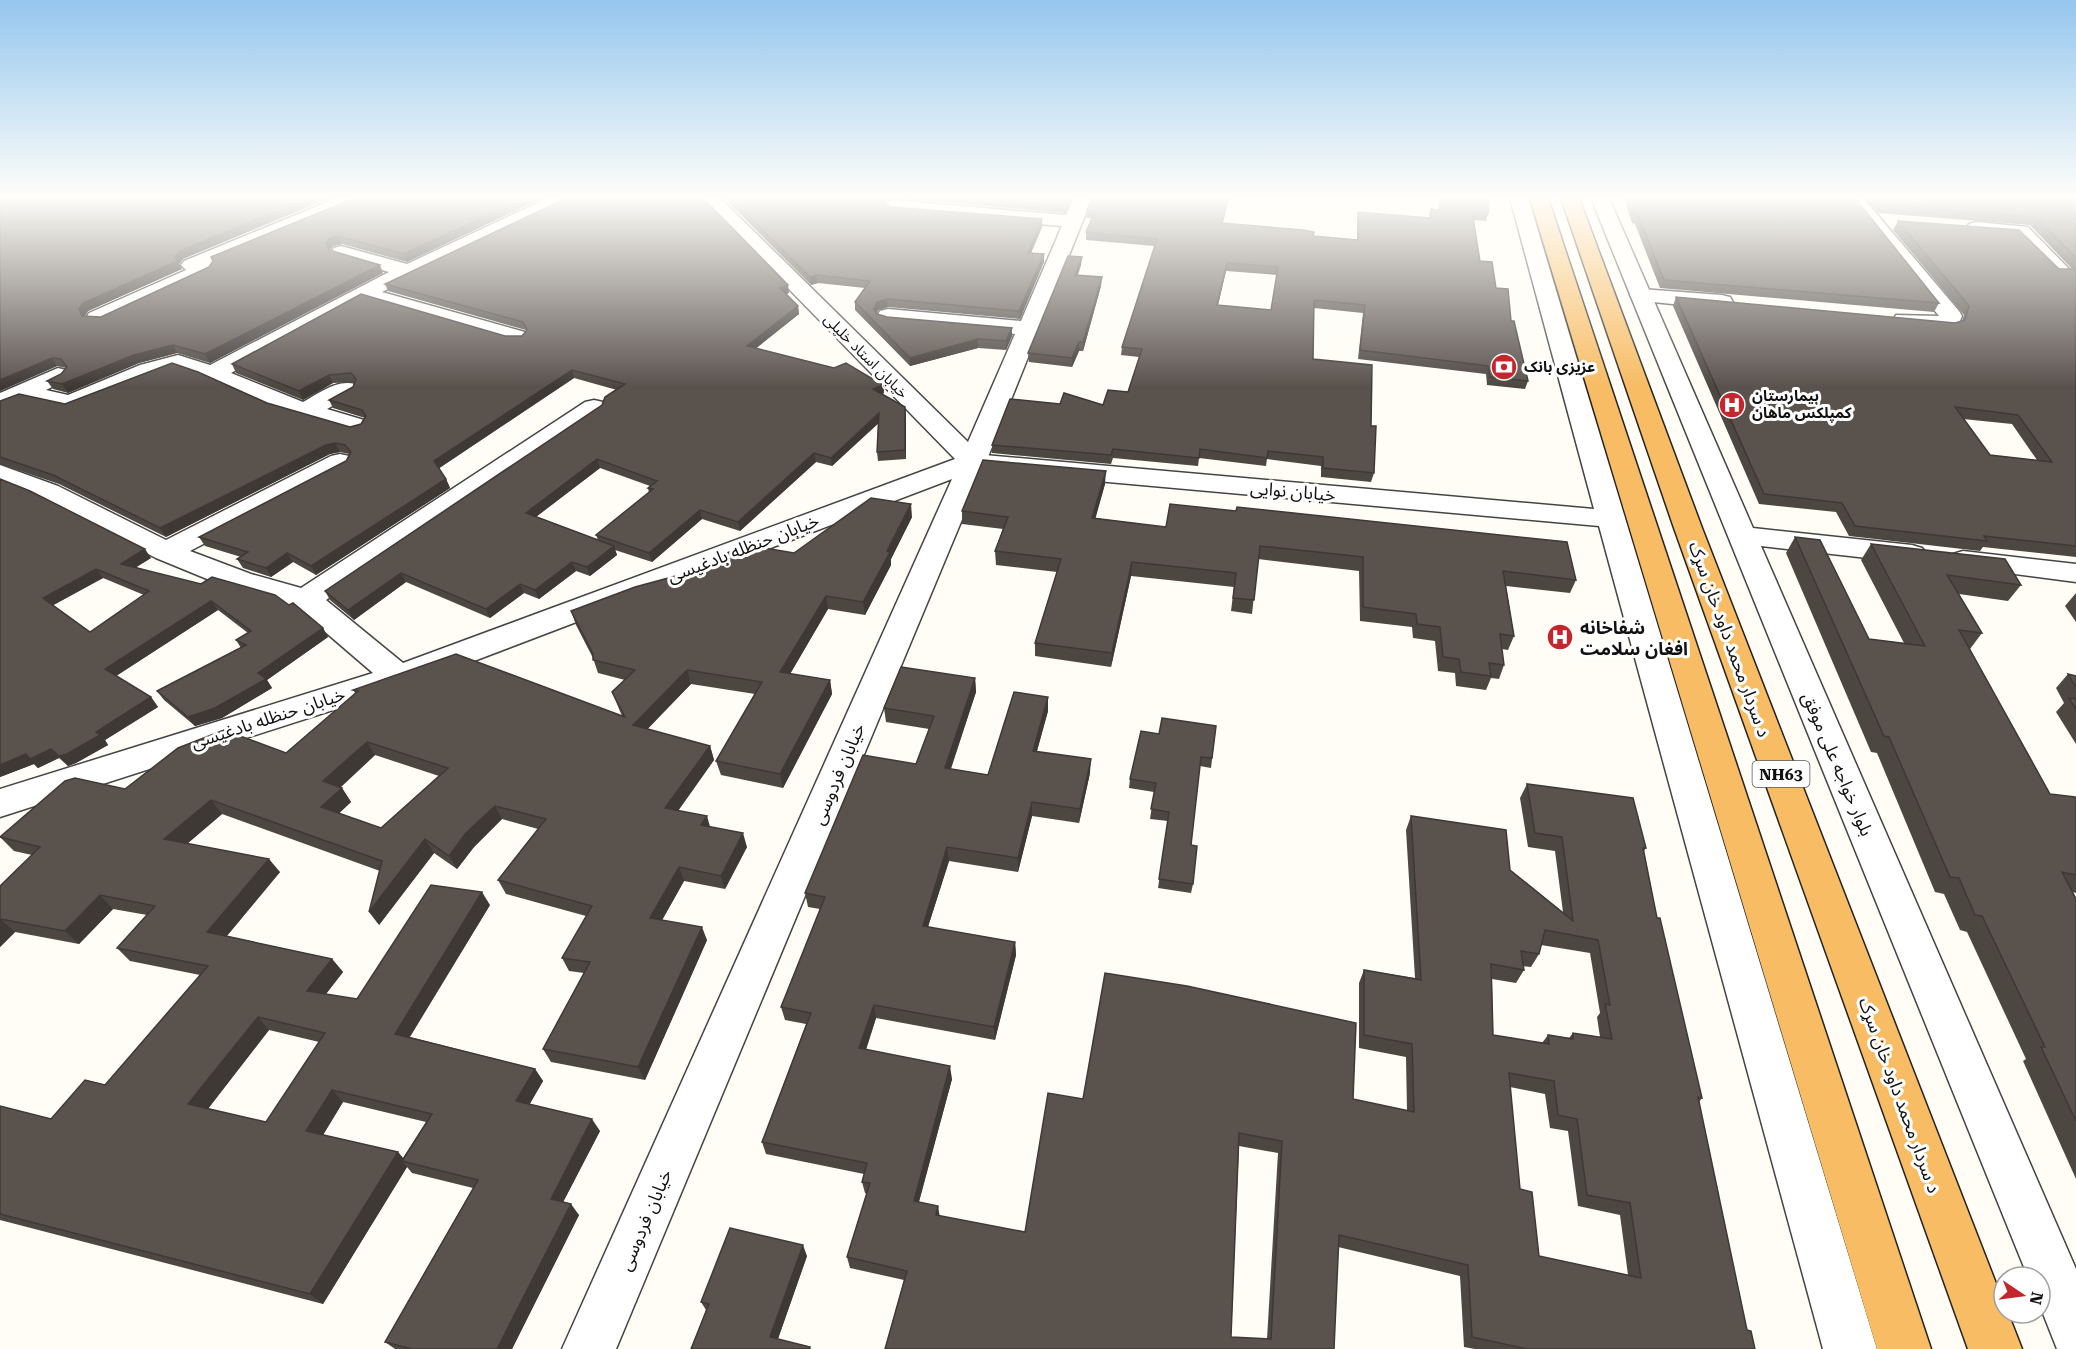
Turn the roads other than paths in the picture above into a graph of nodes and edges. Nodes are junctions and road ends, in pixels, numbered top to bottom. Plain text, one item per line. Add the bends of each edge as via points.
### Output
1 (201, 261) edge
2 (373, 261) edge
3 (429, 261) edge
4 (772, 261) edge
5 (1057, 261) edge
6 (1540, 261) edge
7 (1556, 261) edge
8 (1593, 261) edge
9 (1627, 261) edge
10 (1905, 261) edge
11 (2051, 261) edge
12 (408, 271) junction
13 (2062, 272) edge
14 (362, 293) junction
15 (1641, 295) junction
16 (1746, 305) edge
17 (888, 316) edge
18 (97, 318) edge
19 (1887, 318) edge
20 (1029, 328) junction
21 (517, 337) edge
22 (212, 373) junction
23 (58, 375) edge
24 (346, 389) edge
25 (24, 392) junction
26 (0, 402) edge
27 (594, 407) edge
28 (305, 411) junction
29 (355, 425) edge
30 (340, 462) edge
31 (973, 462) junction
32 (0, 473) edge
33 (1627, 520) junction
34 (1688, 528) junction
35 (1741, 535) junction
36 (166, 552) junction
37 (2076, 573) edge
38 (306, 599) junction
39 (399, 677) junction
40 (0, 803) edge
41 (2076, 1330) edge
42 (589, 1349) edge
43 (1850, 1349) edge
44 (1904, 1349) edge
45 (1995, 1349) edge

1 - 18 street via 191,265 205,269
2 - 12 street
3 - 12 street
4 - 31 street, خیابان استاد خلیلی
5 - 20 street, خیابان فردوسی
6 - 33 street
7 - 33 highway, NH63
8 - 34 highway, د سردار محمد داود خان سړک / NH63
9 - 15 street, بلوار خواجه علی موفق
10 - 19 street via 1951,316 1949,323
11 - 13 street
12 - 14 street
14 - 21 street
14 - 22 street
15 - 16 street
15 - 35 street, بلوار خواجه علی موفق
17 - 20 street
20 - 31 street, خیابان فردوسی
22 - 25 street via 178,362 148,370 70,404
22 - 28 street
23 - 25 street
24 - 28 street
25 - 26 street
27 - 38 street
28 - 29 street
30 - 36 street
31 - 33 street, خیابان نوایی
31 - 39 street, خیابان حنظله بادغیسی
31 - 42 street, خیابان فردوسی
32 - 36 street via 48,492
33 - 34 highway
33 - 43 street
33 - 44 highway, NH63
34 - 45 highway, د سردار محمد داود خان سړک / NH63
35 - 37 street
35 - 41 street, بلوار خواجه علی موفق
36 - 38 street via 240,581
38 - 39 street
39 - 40 street, خیابان حنظله بادغیسی

